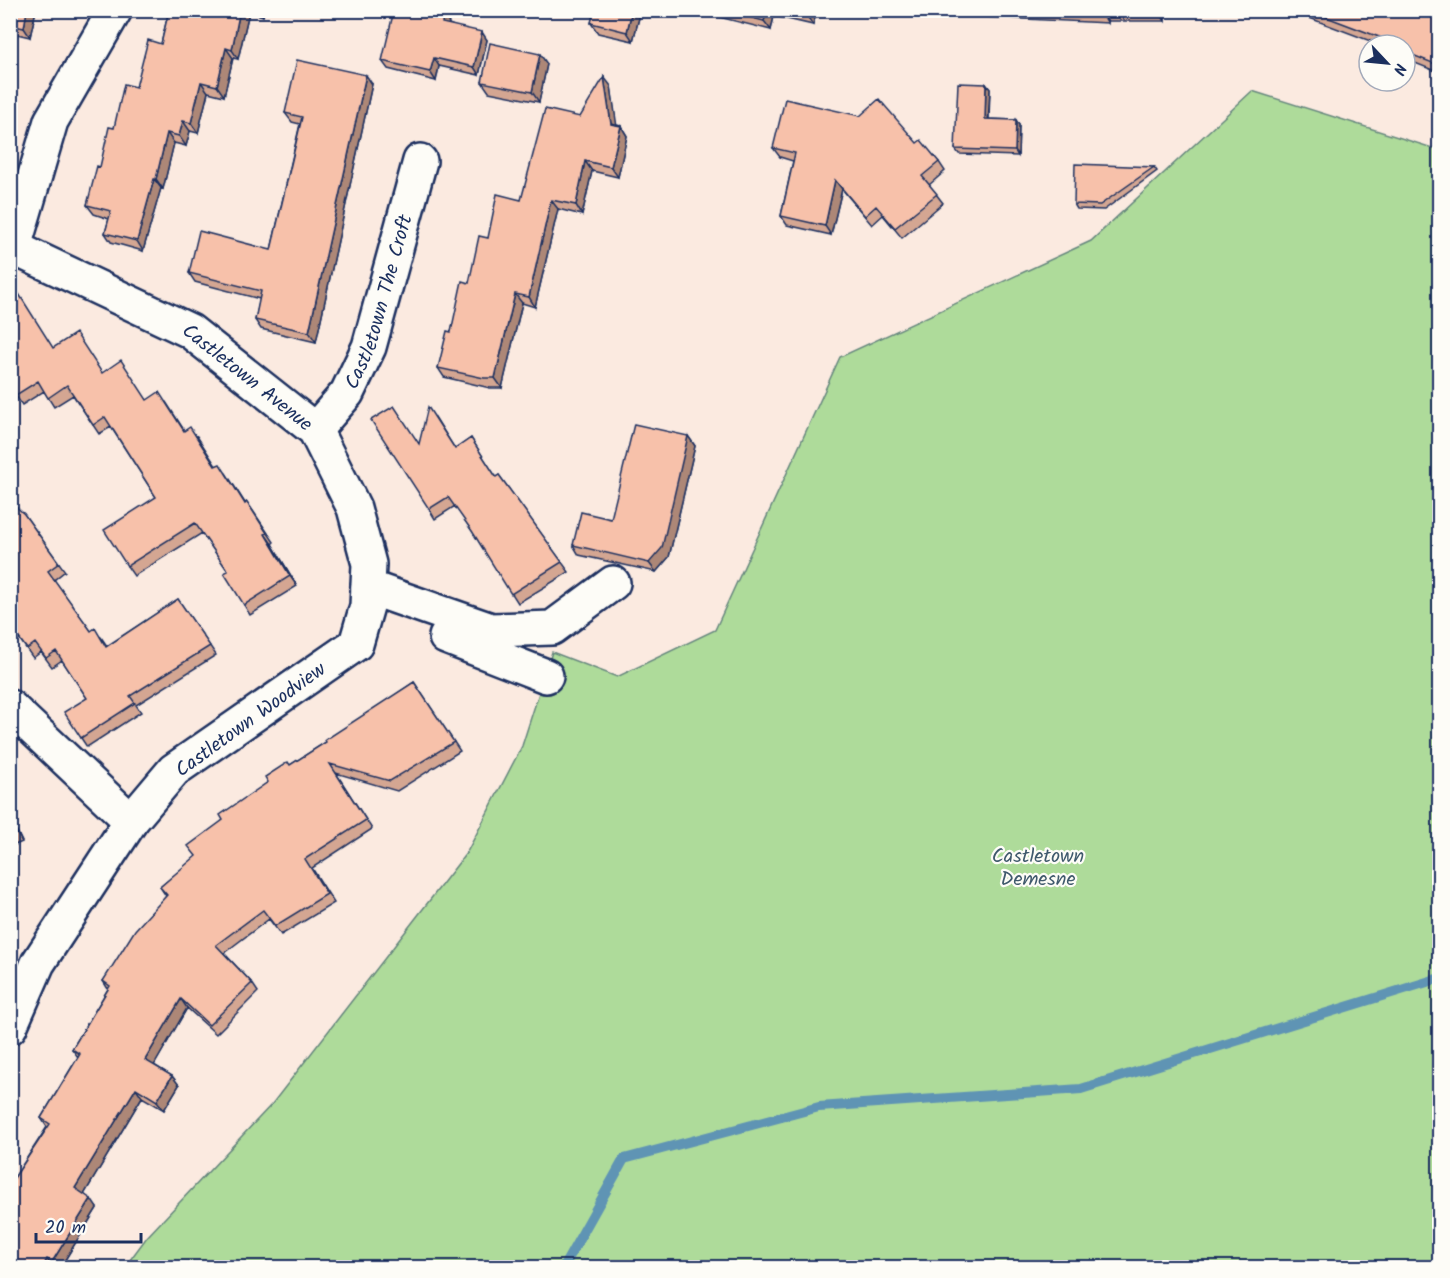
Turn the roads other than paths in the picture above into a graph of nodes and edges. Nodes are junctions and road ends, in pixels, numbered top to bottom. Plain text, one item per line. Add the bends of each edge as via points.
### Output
1 (115, 10) edge
2 (420, 161) dead end
3 (13, 246) edge
4 (315, 430) junction
5 (614, 583) dead end
6 (367, 597) junction
7 (546, 676) dead end
8 (10, 707) edge
9 (131, 821) junction
10 (10, 1027) edge

1 - 3 street via 51,121
2 - 4 street, Castletown The Croft via 369,347 347,393
3 - 4 street, Castletown Avenue via 190,331
4 - 6 street, Castletown Avenue via 354,508 369,564
5 - 6 street via 552,628 491,630
6 - 7 street
6 - 9 street, Castletown Woodview via 356,644 174,770
8 - 9 street
9 - 10 street, Castletown Woodview via 38,963

